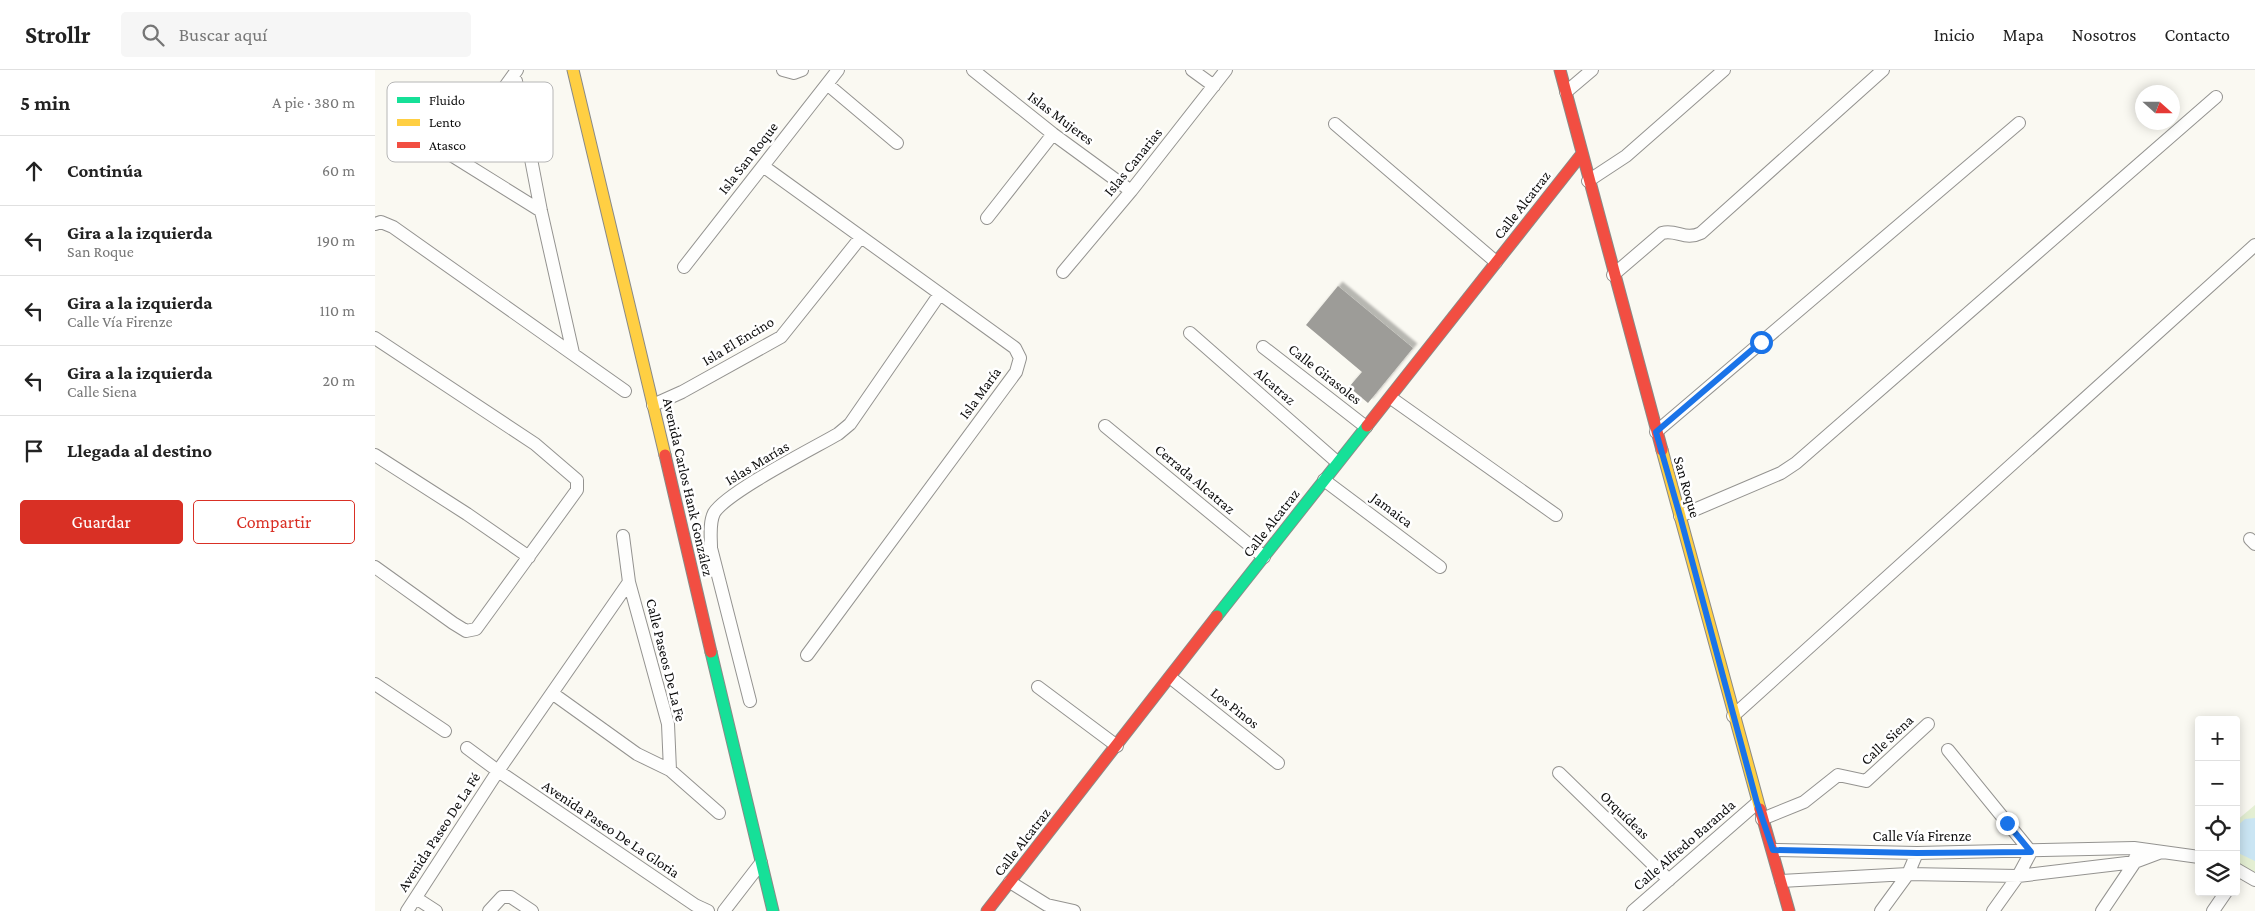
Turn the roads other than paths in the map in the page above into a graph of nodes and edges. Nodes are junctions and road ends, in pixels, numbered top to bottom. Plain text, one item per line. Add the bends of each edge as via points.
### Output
1 (573, 70) edge
2 (783, 70) edge
3 (803, 70) edge
4 (838, 70) edge
5 (973, 70) edge
6 (1192, 70) edge
7 (1225, 70) edge
8 (1559, 70) edge
9 (1592, 70) edge
10 (1724, 70) edge
11 (1883, 70) edge
12 (827, 84) junction
13 (1213, 86) junction
14 (1566, 92) junction
15 (2216, 97) dead end
16 (2019, 123) dead end
17 (1335, 124) dead end
18 (1053, 134) junction
19 (897, 144) dead end
20 (1581, 155) junction
21 (464, 162) edge
22 (532, 162) edge
23 (763, 166) junction
24 (1588, 181) junction
25 (1131, 191) junction
26 (541, 211) junction
27 (987, 218) dead end
28 (375, 224) edge
29 (861, 237) junction
30 (2255, 245) edge
31 (1496, 262) junction
32 (684, 267) dead end
33 (1063, 272) dead end
34 (1613, 275) junction
35 (939, 295) junction
36 (1191, 334) dead end
37 (375, 338) edge
38 (1263, 347) dead end
39 (573, 353) junction
40 (625, 391) dead end
41 (1391, 398) junction
42 (653, 405) junction
43 (1105, 426) dead end
44 (1366, 427) junction
45 (1656, 432) junction
46 (375, 455) edge
47 (1337, 462) junction
48 (1324, 480) junction
49 (1556, 515) dead end
50 (1680, 516) junction
51 (623, 536) dead end
52 (1264, 557) junction
53 (529, 558) junction
54 (375, 567) edge
55 (1440, 567) dead end
56 (629, 582) junction
57 (807, 655) dead end
58 (1171, 678) junction
59 (375, 684) edge
60 (1038, 687) dead end
61 (552, 692) junction
62 (750, 701) dead end
63 (1733, 716) junction
64 (1928, 724) dead end
65 (445, 731) dead end
66 (1117, 746) junction
67 (467, 748) dead end
68 (1948, 750) dead end
69 (1278, 763) dead end
70 (670, 770) junction
71 (498, 771) junction
72 (1559, 773) dead end
73 (1757, 803) junction
74 (719, 813) dead end
75 (1762, 819) junction
76 (2134, 848) junction
77 (1773, 850) junction
78 (2031, 852) junction
79 (1917, 853) junction
80 (2159, 853) junction
81 (2195, 857) edge
82 (2135, 862) junction
83 (761, 863) junction
84 (2240, 873) edge
85 (1907, 874) junction
86 (2018, 876) junction
87 (1669, 880) junction
88 (2255, 880) edge
89 (1010, 882) junction
90 (1781, 882) junction
91 (2223, 896) edge
92 (416, 898) junction
93 (407, 911) edge
94 (436, 911) edge
95 (489, 911) edge
96 (532, 911) edge
97 (708, 911) edge
98 (724, 911) edge
99 (773, 911) edge
100 (987, 911) edge
101 (1073, 911) edge
102 (1633, 911) edge
103 (1789, 911) edge
104 (1881, 911) edge
105 (1993, 911) edge
106 (2102, 911) edge
107 (2213, 911) edge

1 - 42 main road, Avenida Carlos Hank González
2 - 3 street via 794,73
4 - 12 street, Isla San Roque
5 - 18 street, Islas Mujeres
6 - 13 street
7 - 13 street, Islas Canarias
8 - 14 main road, San Roque
9 - 14 street
10 - 24 street via 1626,156
11 - 34 street via 1701,233 1693,237 1662,233
12 - 19 street
12 - 23 street, Isla San Roque
13 - 25 street, Islas Canarias
14 - 20 main road, San Roque
15 - 50 street via 1795,463 1781,473
16 - 45 street
17 - 31 street
18 - 25 street, Islas Mujeres
18 - 27 street
20 - 24 main road, San Roque
20 - 31 main road, Calle Alcatraz
21 - 26 street
22 - 26 street
23 - 29 street, Isla María
23 - 32 street, Isla San Roque
24 - 34 main road, San Roque
25 - 33 street, Islas Canarias
26 - 39 street
28 - 39 street via 381,222 393,227
29 - 35 street, Isla María
29 - 42 street, Isla El Encino via 781,337
30 - 63 street
31 - 41 main road, Calle Alcatraz
34 - 45 main road, San Roque
35 - 57 street, Isla María via 1015,348 1019,358 1016,372
35 - 62 street, Islas Marías via 850,424 733,496 713,514 711,548
36 - 47 street, Alcatraz
37 - 53 street via 535,444 577,480 577,490
38 - 44 street, Calle Girasoles
39 - 40 street
41 - 44 main road, Calle Alcatraz
41 - 49 street
42 - 83 main road, Avenida Carlos Hank González
43 - 52 street, Cerrada Alcatraz
44 - 47 main road, Calle Alcatraz
45 - 50 main road, San Roque
46 - 53 street
47 - 48 main road, Calle Alcatraz
48 - 52 main road, Calle Alcatraz
48 - 55 street, Jamaica
50 - 63 main road, San Roque
51 - 56 street
52 - 58 main road, Calle Alcatraz
53 - 54 street via 476,629 466,631
56 - 61 street, Calle Paseos De La Fe
56 - 70 street, Calle Paseos De La Fe via 668,724
58 - 66 main road, Calle Alcatraz
58 - 69 street, Los Pinos
59 - 65 street
60 - 66 street
61 - 70 street via 637,754
61 - 71 street, Calle Paseos De La Fe
63 - 73 main road, San Roque
64 - 75 street, Calle Siena via 1866,781 1838,775 1805,802
66 - 89 main road, Calle Alcatraz
67 - 71 street, Avenida Paseo De La Gloria
68 - 78 street
70 - 74 street
71 - 92 street, Avenida Paseo De La Fé
71 - 97 street, Avenida Paseo De La Gloria
72 - 87 street, Orquídeas
73 - 75 main road, San Roque
73 - 87 street, Calle Alfredo Baranda
75 - 77 main road, San Roque
76 - 78 street, Calle Vía Firenze
76 - 80 street, Calle Vía Firenze
76 - 82 street
77 - 79 street, Calle Vía Firenze
77 - 90 main road, San Roque
78 - 79 street, Calle Vía Firenze
78 - 86 street
79 - 85 street
80 - 81 street, Calle Vía Firenze
80 - 82 street, Calle Vía Firenze
82 - 86 street, Calle Vía Firenze
82 - 106 street
83 - 98 street
83 - 99 main road, Avenida Carlos Hank González
84 - 88 street
85 - 86 street, Calle Vía Firenze
85 - 90 street, Calle Vía Firenze
85 - 104 street
86 - 105 street
87 - 102 street, Calle Alfredo Baranda
89 - 100 main road, Calle Alcatraz
89 - 101 street via 1047,905
90 - 103 main road, San Roque
91 - 107 street
92 - 93 street, Avenida Paseo De La Fé
92 - 94 street
95 - 96 street via 502,896 511,897

